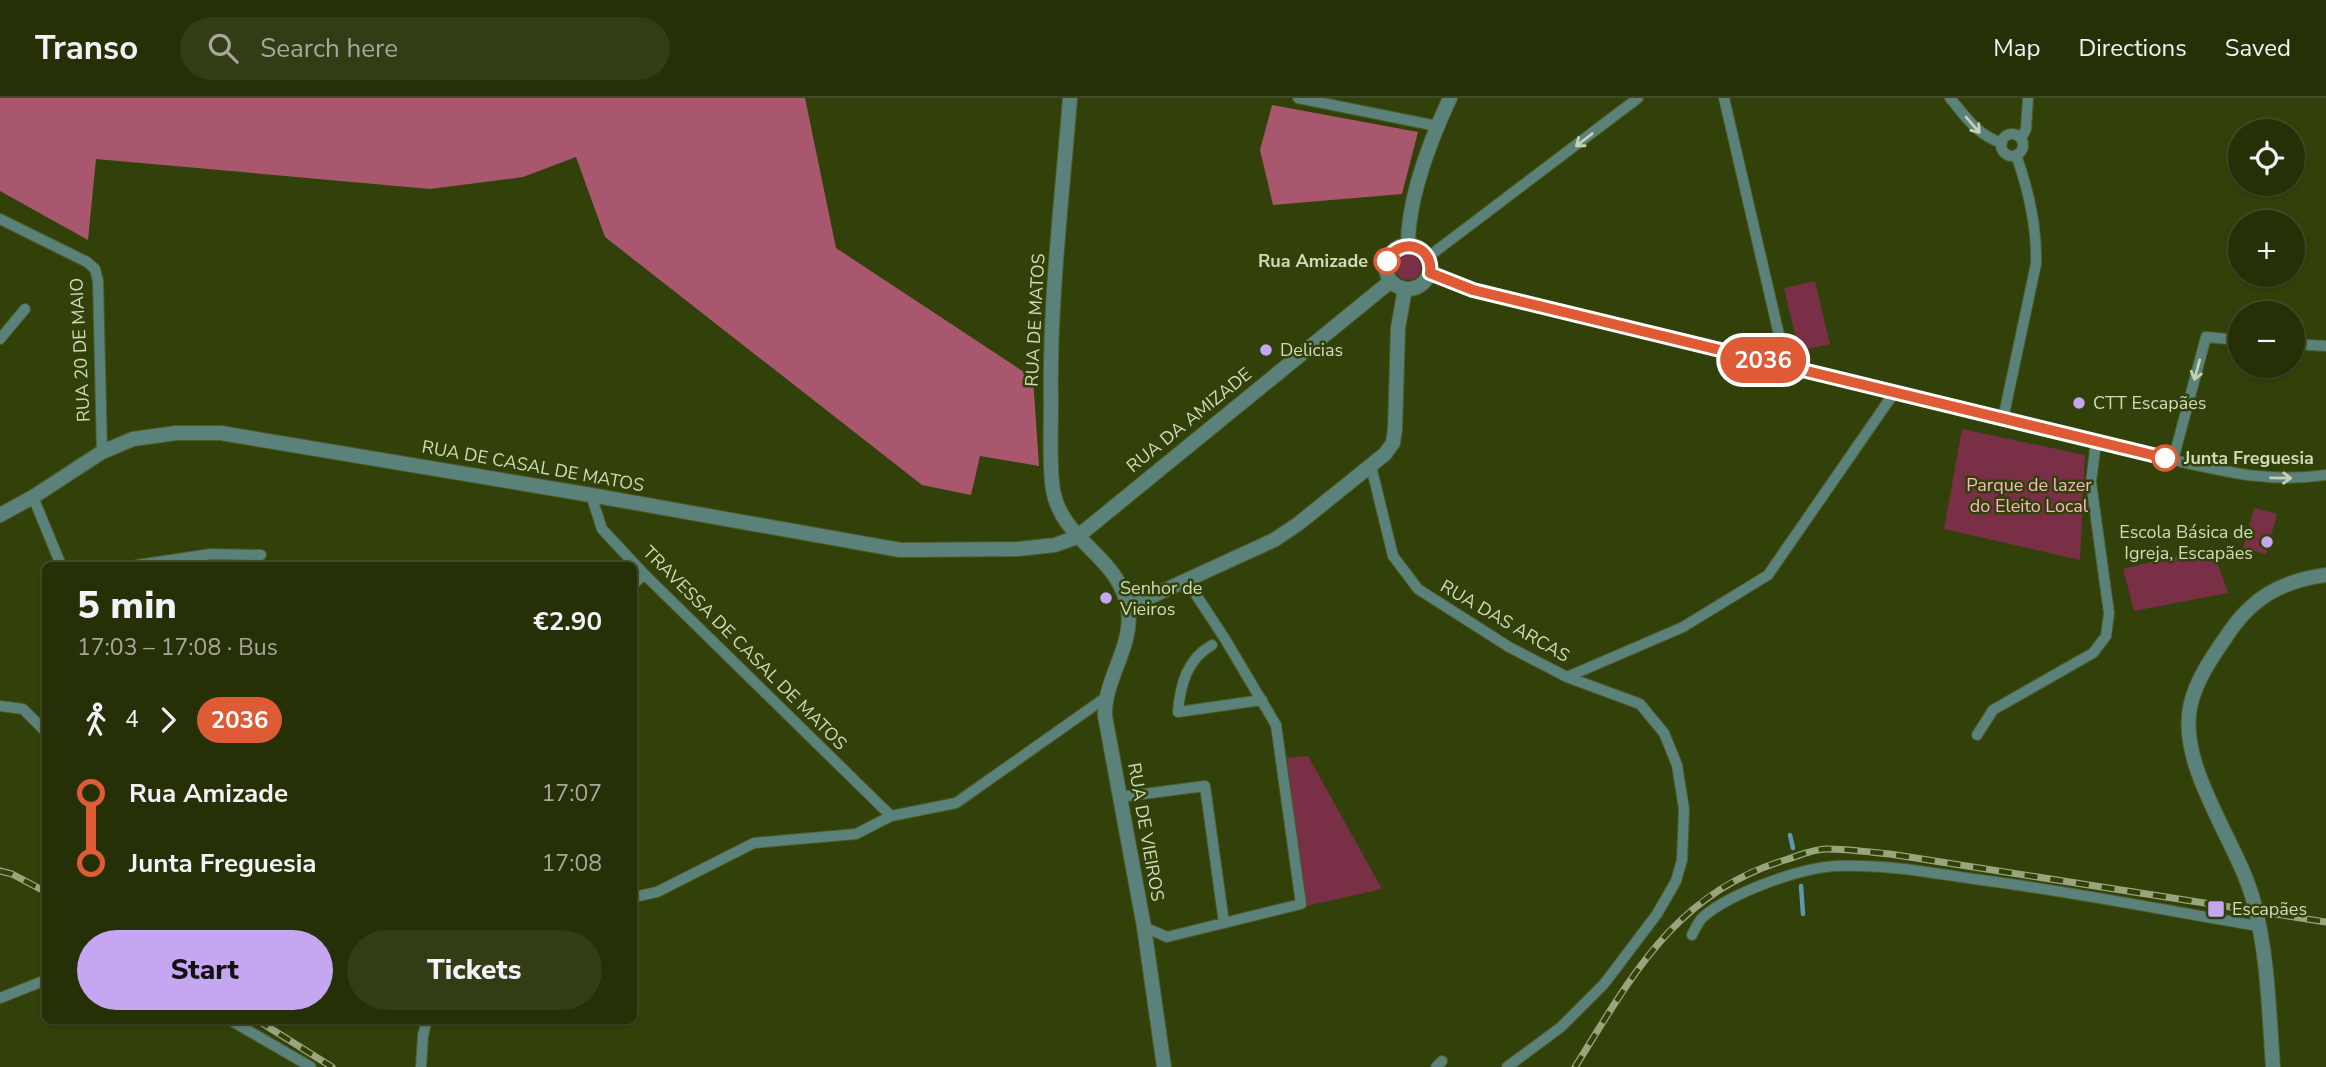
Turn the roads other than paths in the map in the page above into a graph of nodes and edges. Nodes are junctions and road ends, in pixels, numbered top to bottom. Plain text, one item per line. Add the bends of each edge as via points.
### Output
1 (1070, 98) edge
2 (1298, 98) edge
3 (1450, 98) edge
4 (1638, 98) edge
5 (1724, 98) edge
6 (1950, 98) edge
7 (2028, 98) edge
8 (1437, 126) junction
9 (2021, 139) junction
10 (2002, 143) junction
11 (2016, 155) junction
12 (0, 219) edge
13 (1408, 245) junction
14 (1428, 257) junction
15 (1430, 273) junction
16 (1391, 281) junction
17 (1405, 289) junction
18 (25, 309) dead end
19 (0, 338) edge
20 (2228, 339) edge
21 (2305, 345) edge
22 (2326, 346) edge
23 (1786, 365) junction
24 (1894, 393) junction
25 (2003, 419) junction
26 (2096, 442) junction
27 (102, 452) junction
28 (2173, 460) junction
29 (1371, 466) junction
30 (2326, 475) edge
31 (591, 495) junction
32 (33, 497) junction
33 (0, 515) edge
34 (1077, 537) junction
35 (261, 555) dead end
36 (60, 562) edge
37 (157, 562) edge
38 (633, 562) edge
39 (637, 566) edge
40 (644, 574) junction
41 (2326, 576) edge
42 (637, 581) edge
43 (1187, 581) junction
44 (1128, 607) junction
45 (1212, 645) dead end
46 (1567, 677) junction
47 (1105, 698) junction
48 (1262, 700) junction
49 (0, 706) edge
50 (42, 728) edge
51 (1977, 735) dead end
52 (1120, 797) junction
53 (891, 816) junction
54 (637, 896) edge
55 (1224, 923) junction
56 (2258, 926) junction
57 (1144, 927) junction
58 (1692, 935) dead end
59 (42, 982) edge
60 (0, 998) edge
61 (237, 1024) edge
62 (426, 1024) edge
63 (311, 1067) edge
64 (421, 1067) edge
65 (1164, 1067) edge
66 (1507, 1067) edge
67 (2273, 1067) edge

1 - 34 street, RUA DE MATOS via 1050,357 1052,475 1057,507
2 - 8 street
3 - 8 street
4 -> 14 street
5 - 23 street
6 -> 10 street via 1978,132
7 - 9 street
8 - 13 street via 1411,209
9 - 10 street via 2012,135
9 - 11 street via 2022,149
10 - 11 street via 2005,153
11 - 25 street via 2029,191 2037,244
12 - 27 street, RUA 20 DE MAIO via 95,270
13 - 14 street via 1420,248
13 - 16 street via 1390,255 1386,268
14 - 15 street
15 - 17 street via 1417,287
15 - 23 street via 1473,290
16 - 17 street
16 - 34 street, RUA DA AMIZADE
17 - 29 street via 1398,328 1393,443
18 - 19 street
20 -> 28 street via 2206,337
21 - 22 street
23 - 24 street
24 - 25 street
24 - 46 street via 1768,575 1682,627
25 - 26 street
26 - 28 street
26 - 51 street via 2091,482 2109,613 2106,636 2093,653 1993,710
27 - 31 street, RUA DE CASAL DE MATOS via 133,439 221,433
27 - 32 street, RUA DE CASAL DE MATOS
28 -> 30 street via 2253,477
29 - 43 street via 1273,540
29 - 46 street, RUA DAS ARCAS via 1393,556 1418,589 1509,647
31 - 34 street, RUA DE CASAL DE MATOS via 900,550 1018,549
31 - 38 street, TRAVESSA DE CASAL DE MATOS via 602,528
32 - 33 street, RUA DE CASAL DE MATOS
32 - 36 street
34 - 44 street, RUA DE VIEIROS via 1111,569
35 - 37 street via 211,554
39 - 40 street, TRAVESSA DE CASAL DE MATOS
40 - 42 street
40 - 53 street, TRAVESSA DE CASAL DE MATOS
41 - 56 street via 2300,579 2263,595 2229,632 2191,700 2188,729 2193,757 2251,893
43 - 44 street
43 - 48 street
44 - 47 street, RUA DE VIEIROS via 1121,657
45 - 48 street via 1188,668 1180,687 1178,712
46 - 66 street, RUA DAS ARCAS via 1640,704 1664,733 1677,765 1684,809 1682,860 1657,914 1604,985 1561,1027
47 - 52 street, RUA DE VIEIROS
47 - 53 street via 956,803
48 - 55 street via 1276,725 1301,904
49 - 50 street via 23,709
52 - 55 street via 1205,786
52 - 57 street, RUA DE VIEIROS
53 - 54 street via 856,834 754,843 657,892
55 - 57 street via 1167,937
56 - 58 street via 2021,885 1871,866 1833,866 1787,876 1724,903 1701,919
56 - 67 street via 2268,985
57 - 65 street, RUA DE VIEIROS
59 - 60 street
61 - 63 street
62 - 64 street

